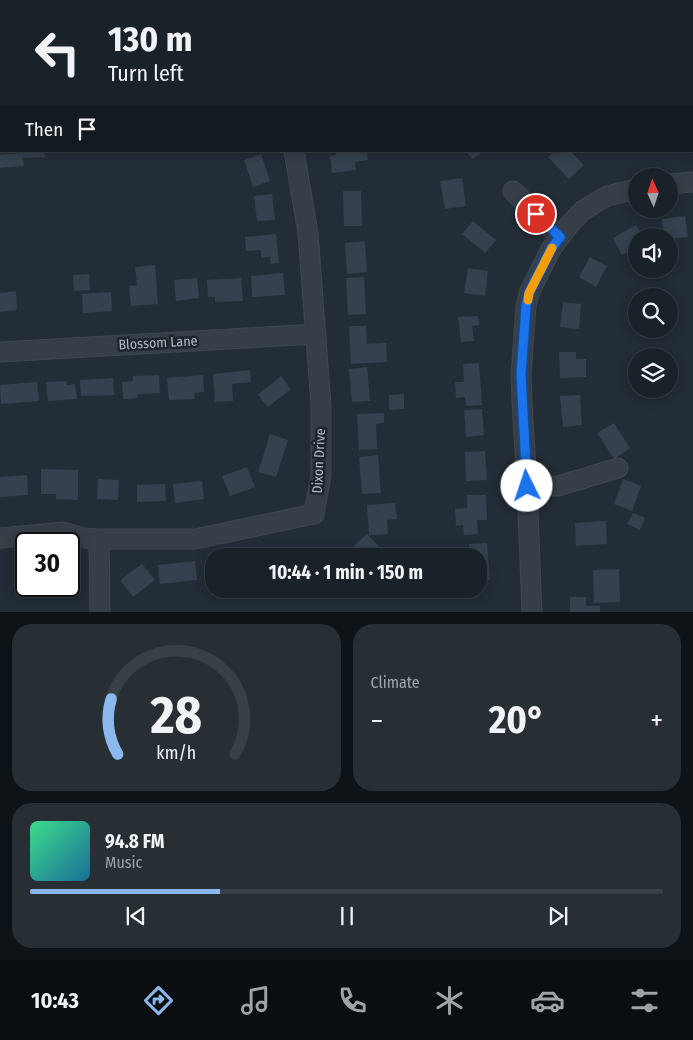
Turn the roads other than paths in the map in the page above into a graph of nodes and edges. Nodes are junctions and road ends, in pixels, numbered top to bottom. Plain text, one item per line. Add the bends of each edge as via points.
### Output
1 (294, 152) edge
2 (693, 182) edge
3 (678, 183) edge
4 (513, 191) dead end
5 (628, 191) edge
6 (560, 237) junction
7 (316, 334) junction
8 (0, 352) edge
9 (618, 468) dead end
10 (527, 486) junction
11 (0, 538) edge
12 (98, 539) junction
13 (100, 609) edge
14 (532, 612) edge

1 - 7 street, Dixon Drive via 308,233
2 - 3 street
4 - 6 street
5 - 6 street via 607,196 582,211
6 - 10 street via 529,293 526,306 521,375
7 - 8 street, Blossom Lane
7 - 12 street, Dixon Drive via 321,476 314,514 195,539
9 - 10 street via 558,486
10 - 14 street
11 - 12 street, Dixon Drive via 64,532
12 - 13 street

